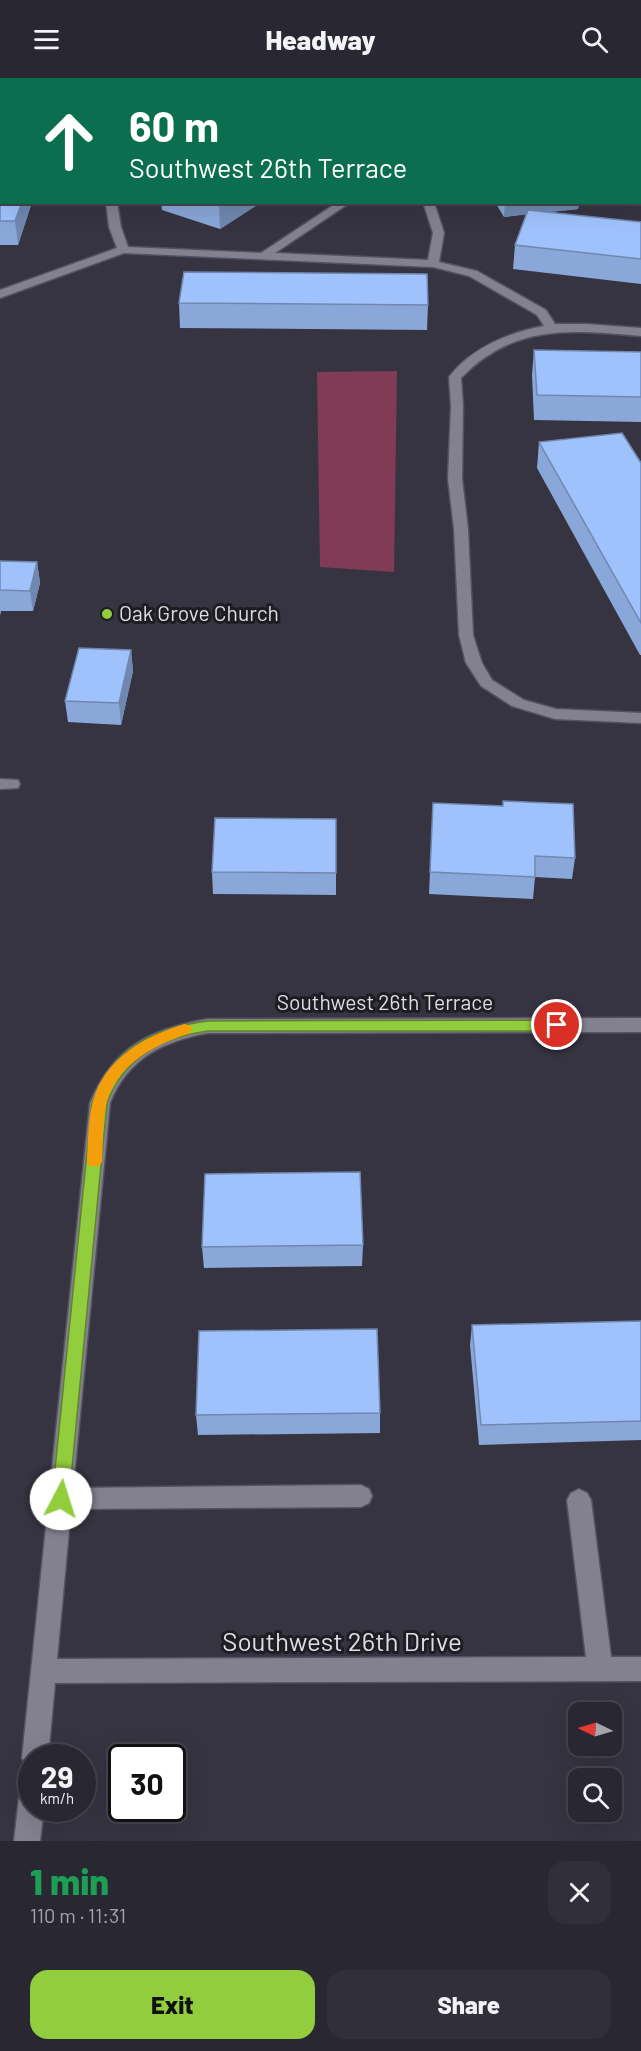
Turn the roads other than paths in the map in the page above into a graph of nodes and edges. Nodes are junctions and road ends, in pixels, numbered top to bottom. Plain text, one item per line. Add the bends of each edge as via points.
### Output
1 (111, 204) edge
2 (343, 204) edge
3 (429, 204) edge
4 (123, 250) junction
5 (265, 255) junction
6 (433, 264) junction
7 (0, 294) edge
8 (551, 328) junction
9 (641, 332) edge
10 (641, 718) edge
11 (641, 1025) edge
12 (361, 1496) dead end
13 (61, 1499) junction
14 (579, 1500) dead end
15 (600, 1669) junction
16 (641, 1669) edge
17 (44, 1671) junction
18 (36, 1744) edge
19 (29, 1822) edge
20 (27, 1841) edge

1 - 4 street
2 - 5 street
3 - 6 street via 439,222 439,246
4 - 5 street
4 - 7 street
5 - 6 street
6 - 8 street via 473,273 542,313
8 - 9 street
8 - 10 street via 510,339 465,364 455,376 455,479 466,636 474,663 486,683 518,703 555,714
11 - 13 street, Southwest 26th Terrace via 208,1026 163,1037 134,1053 106,1085 100,1103
12 - 13 street
13 - 17 street, Southwest 26th Terrace
14 - 15 street
15 - 16 street, Southwest 26th Drive
15 - 17 street, Southwest 26th Drive
17 - 18 street, Southwest 26th Terrace
19 - 20 street

